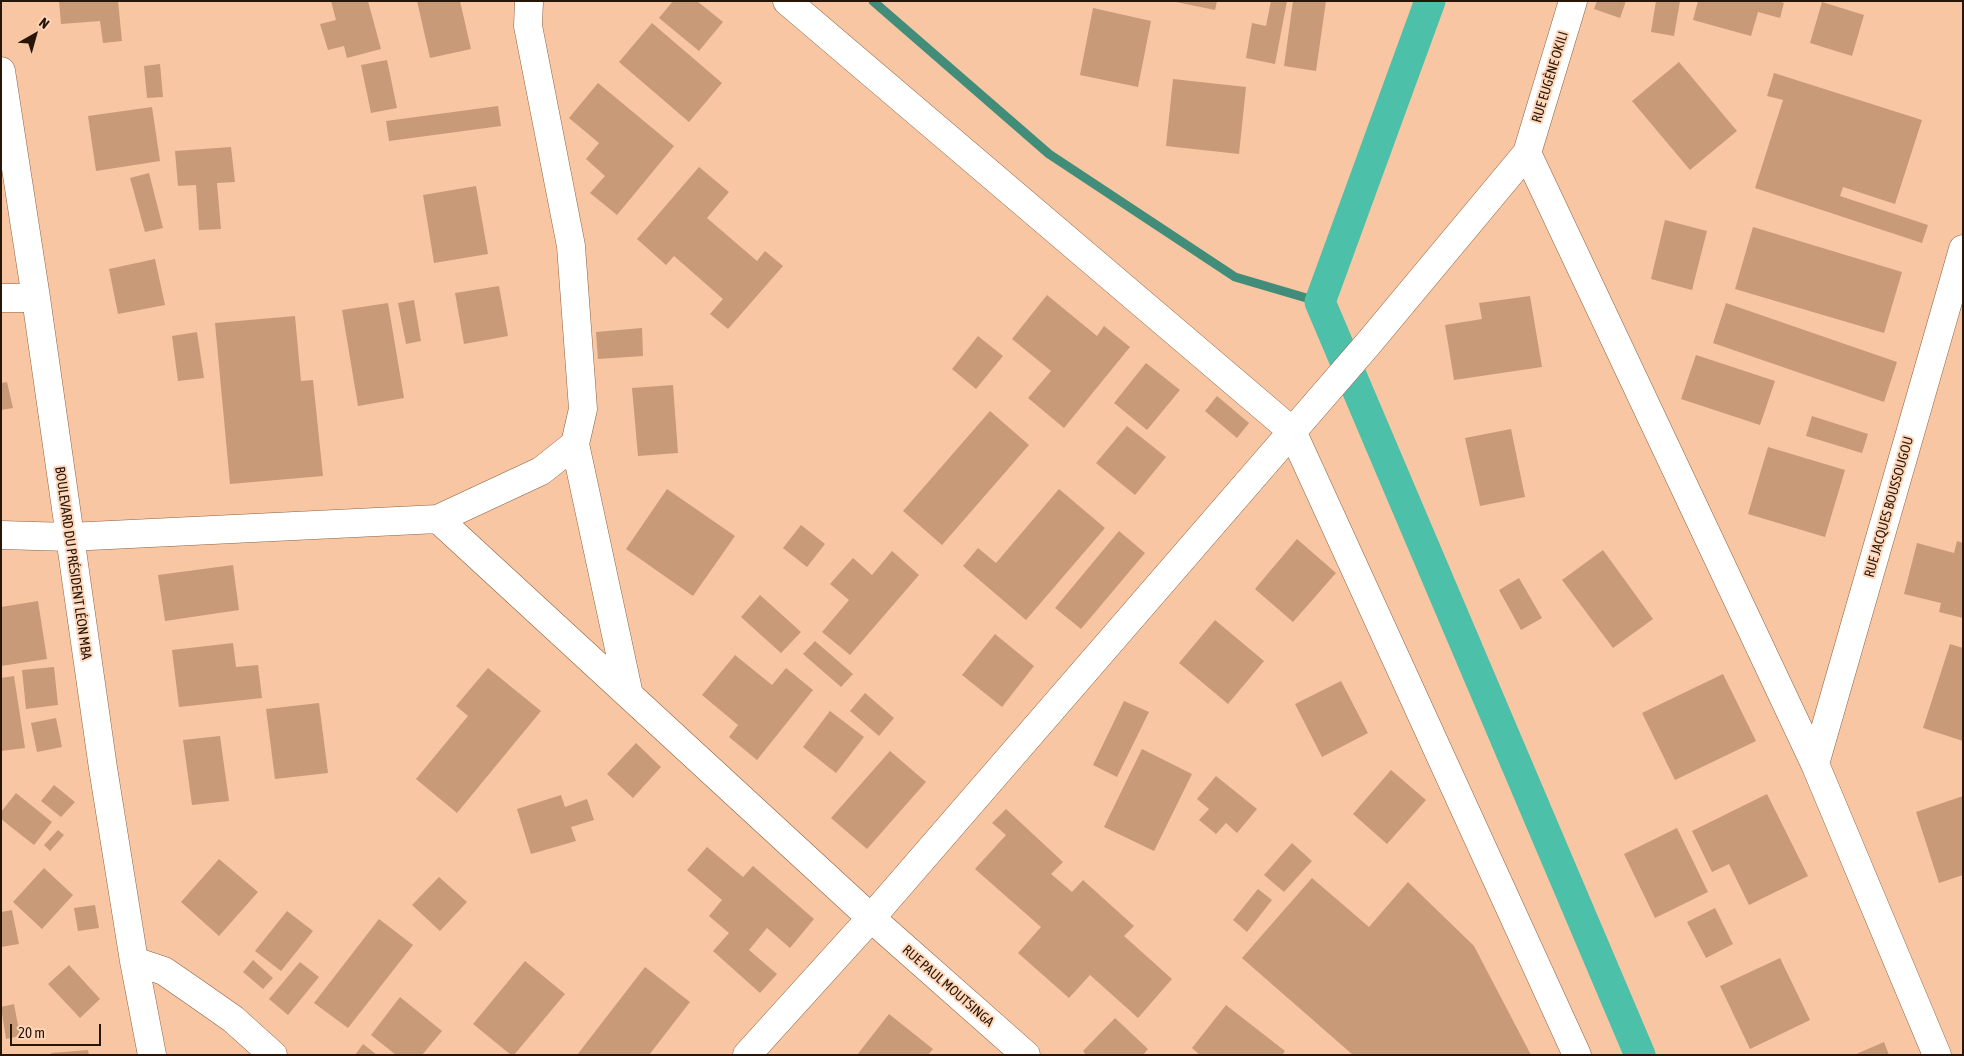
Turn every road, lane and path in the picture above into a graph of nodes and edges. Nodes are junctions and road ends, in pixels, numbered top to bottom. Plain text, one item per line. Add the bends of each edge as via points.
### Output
1 (529, 1) edge
2 (787, 1) edge
3 (1573, 1) edge
4 (2, 78) edge
5 (1527, 154) junction
6 (1963, 249) edge
7 (1, 298) edge
8 (36, 298) junction
9 (1292, 431) junction
10 (574, 444) junction
11 (438, 519) junction
12 (1, 535) edge
13 (69, 536) junction
14 (629, 695) junction
15 (1815, 764) junction
16 (871, 918) junction
17 (134, 960) junction
18 (152, 1055) edge
19 (273, 1055) edge
20 (747, 1055) edge
21 (1026, 1055) edge
22 (1577, 1055) edge
23 (1937, 1055) edge

1 - 10 street via 528,26 571,246 583,409
2 - 9 street
3 - 5 street, RUE EUGÈNE OKILI
4 - 8 street, BOULEVARD DU PRÉSIDENT LÉON MBA
5 - 9 street
5 - 15 street
6 - 15 street, RUE JACQUES BOUSSOUGOU
7 - 8 street
8 - 13 street, BOULEVARD DU PRÉSIDENT LÉON MBA
9 - 16 street
9 - 22 street
10 - 11 street via 540,471
10 - 14 street
11 - 13 street
11 - 14 street, RUE PAUL MOUTSINGA
12 - 13 street
13 - 17 street, BOULEVARD DU PRÉSIDENT LÉON MBA
14 - 16 street, RUE PAUL MOUTSINGA
15 - 23 street
16 - 20 street
16 - 21 street, RUE PAUL MOUTSINGA
17 - 18 street, BOULEVARD DU PRÉSIDENT LÉON MBA
17 - 19 street via 164,971 186,986 233,1020

